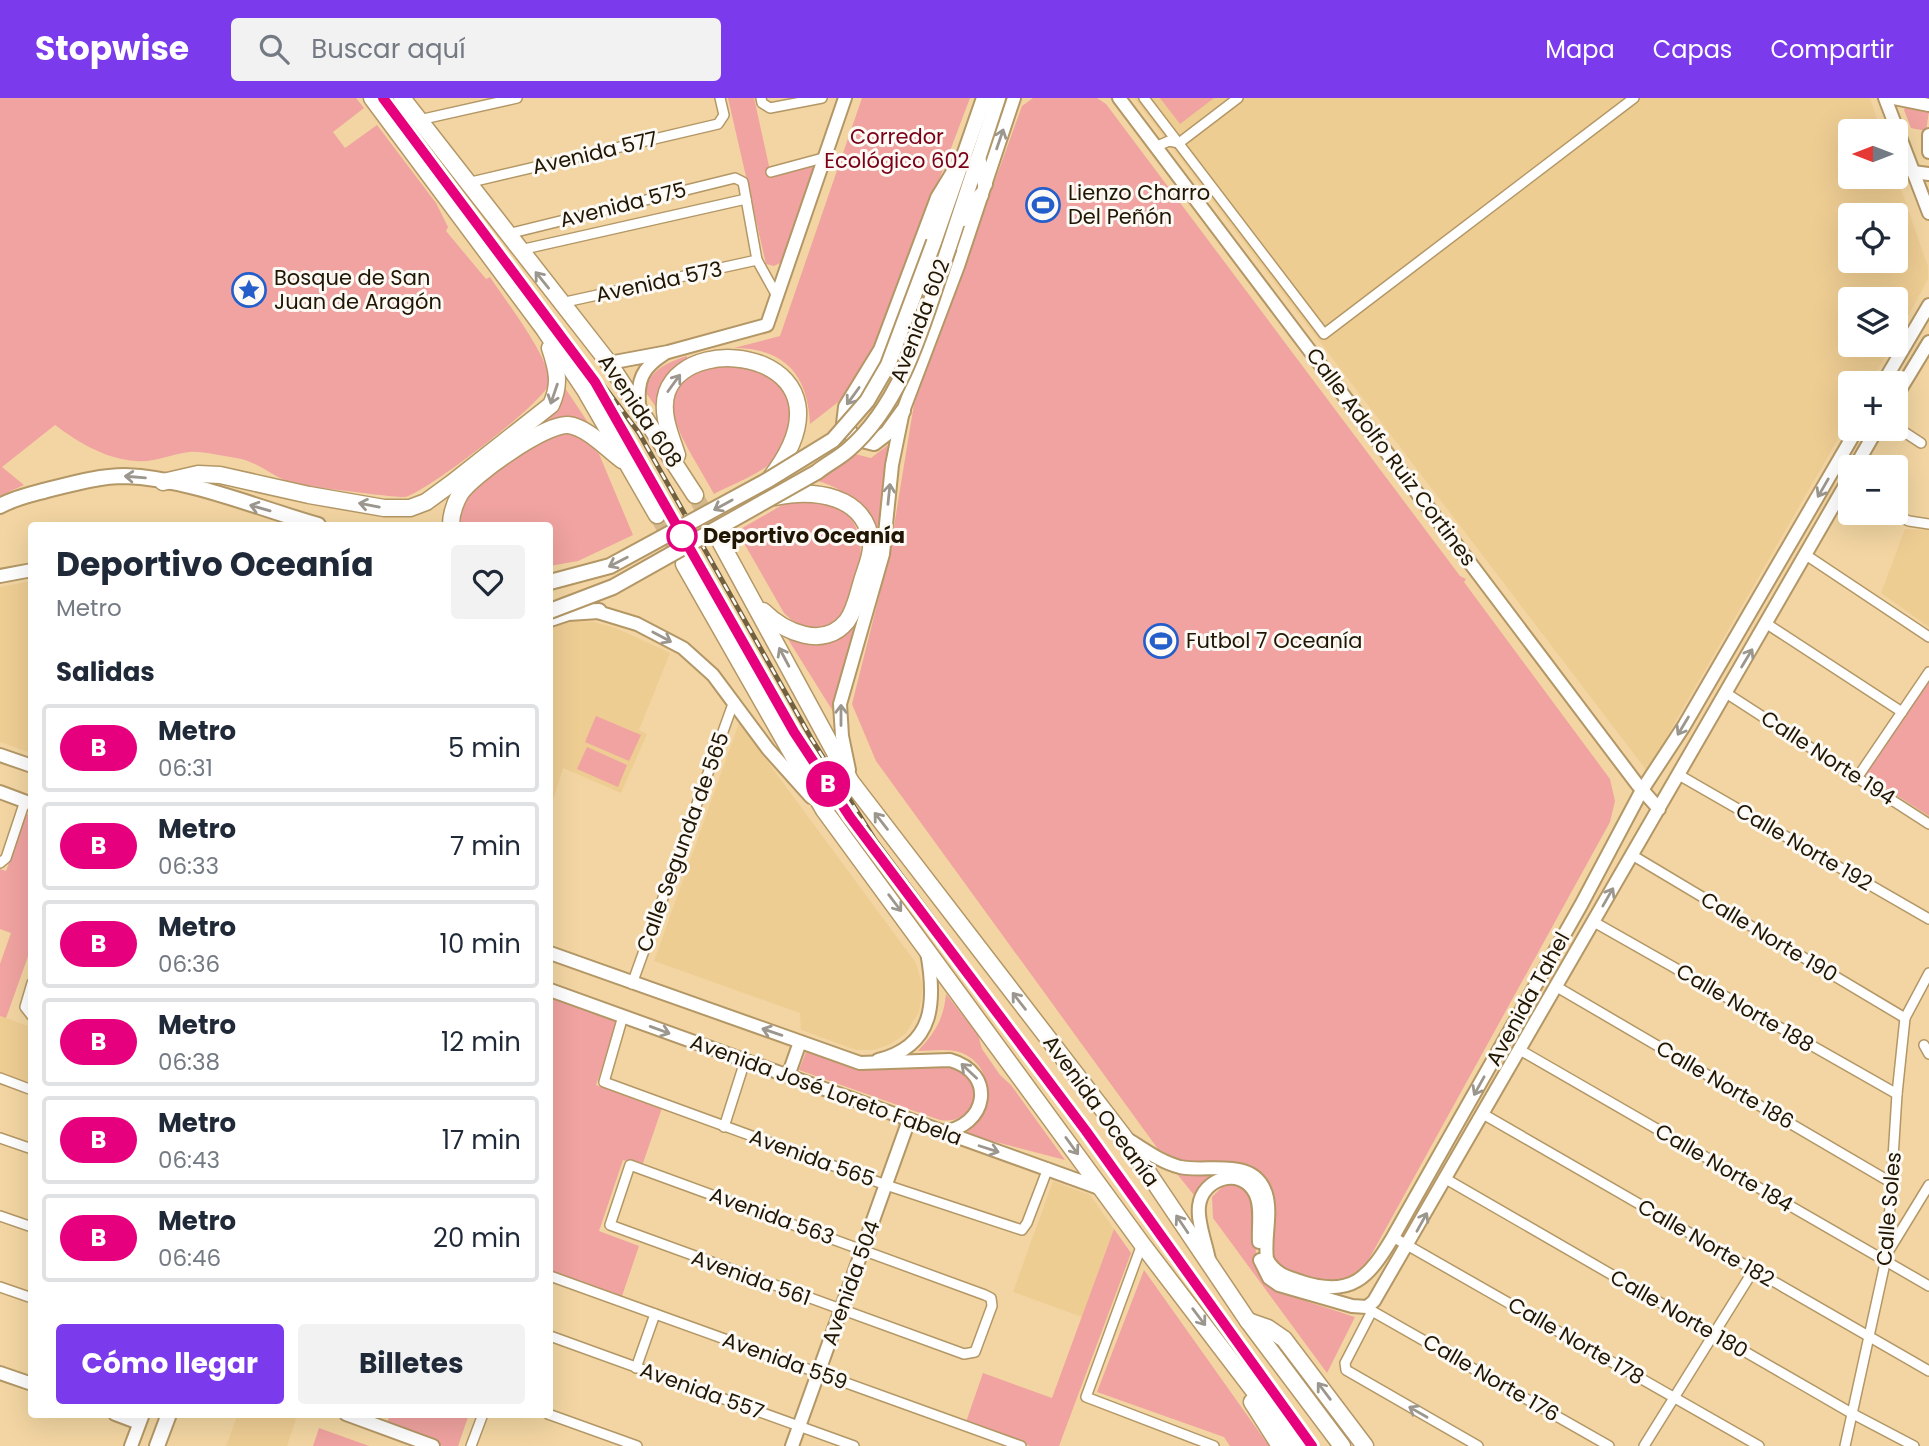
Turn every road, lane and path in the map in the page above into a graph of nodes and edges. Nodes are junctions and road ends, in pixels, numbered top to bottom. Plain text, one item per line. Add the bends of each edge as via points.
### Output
1 (372, 98) edge
2 (402, 98) edge
3 (517, 98) edge
4 (720, 98) edge
5 (822, 98) edge
6 (845, 98) edge
7 (984, 98) edge
8 (998, 98) edge
9 (1144, 98) edge
10 (1238, 98) edge
11 (1634, 98) edge
12 (1885, 98) edge
13 (1894, 98) edge
14 (1015, 100) edge
15 (1120, 100) edge
16 (764, 102) edge
17 (1929, 105) edge
18 (419, 120) junction
19 (1929, 135) edge
20 (1178, 143) junction
21 (1155, 146) junction
22 (1929, 152) edge
23 (970, 157) junction
24 (823, 158) junction
25 (1171, 167) junction
26 (1913, 172) junction
27 (771, 173) dead end
28 (1929, 174) edge
29 (467, 183) junction
30 (983, 189) junction
31 (746, 199) junction
32 (1929, 213) edge
33 (956, 228) junction
34 (506, 235) junction
35 (519, 250) junction
36 (757, 260) junction
37 (777, 296) junction
38 (561, 303) junction
39 (1929, 305) edge
40 (544, 329) junction
41 (1929, 342) edge
42 (668, 352) junction
43 (609, 363) junction
44 (1891, 371) edge
45 (1908, 377) edge
46 (639, 406) junction
47 (903, 411) junction
48 (1908, 434) edge
49 (1850, 441) edge
50 (1921, 443) dead end
51 (629, 466) junction
52 (681, 471) junction
53 (768, 481) junction
54 (163, 482) junction
55 (695, 495) tunnel mouth
56 (774, 497) junction
57 (1838, 502) edge
58 (0, 506) edge
59 (657, 515) tunnel mouth
60 (1908, 521) edge
61 (308, 522) edge
62 (451, 522) edge
63 (1929, 524) edge
64 (721, 543) tunnel mouth
65 (1806, 555) junction
66 (684, 564) tunnel mouth
67 (28, 571) edge
68 (0, 576) edge
69 (553, 581) edge
70 (751, 595) junction
71 (553, 603) edge
72 (553, 610) edge
73 (599, 611) junction
74 (553, 619) edge
75 (1767, 624) junction
76 (1929, 637) edge
77 (1929, 672) edge
78 (1726, 693) junction
79 (734, 701) junction
80 (1902, 712) junction
81 (0, 755) edge
82 (28, 765) edge
83 (1679, 775) junction
84 (1857, 778) junction
85 (851, 782) junction
86 (1642, 790) junction
87 (0, 792) edge
88 (28, 802) edge
89 (1659, 808) junction
90 (824, 810) junction
91 (1929, 824) edge
92 (1632, 855) junction
93 (1, 863) edge
94 (1929, 919) edge
95 (1594, 922) junction
96 (926, 945) junction
97 (553, 954) edge
98 (1929, 973) edge
99 (632, 984) junction
100 (1557, 987) junction
101 (553, 991) edge
102 (28, 994) edge
103 (28, 1011) edge
104 (623, 1016) junction
105 (1905, 1018) junction
106 (800, 1042) junction
107 (1520, 1050) junction
108 (745, 1061) junction
109 (860, 1063) junction
110 (788, 1076) junction
111 (0, 1078) edge
112 (28, 1088) edge
113 (1897, 1094) junction
114 (1483, 1114) junction
115 (909, 1120) junction
116 (724, 1127) junction
117 (938, 1132) junction
118 (1124, 1137) junction
119 (0, 1138) edge
120 (28, 1148) edge
121 (630, 1165) joint
122 (1048, 1168) junction
123 (1446, 1179) junction
124 (1892, 1183) junction
125 (887, 1185) junction
126 (1929, 1185) edge
127 (1103, 1189) junction
128 (0, 1216) edge
129 (28, 1226) edge
130 (1393, 1237) junction
131 (1142, 1244) junction
132 (1408, 1246) junction
133 (864, 1250) junction
134 (1886, 1258) junction
135 (1211, 1267) junction
136 (1753, 1271) junction
137 (553, 1277) edge
138 (1929, 1286) edge
139 (0, 1287) edge
140 (28, 1294) edge
141 (1372, 1308) junction
142 (841, 1311) junction
143 (655, 1314) junction
144 (1248, 1321) junction
145 (1714, 1334) junction
146 (553, 1337) edge
147 (1870, 1337) junction
148 (972, 1354) joint
149 (636, 1367) junction
150 (1929, 1371) edge
151 (0, 1373) edge
152 (819, 1373) junction
153 (1241, 1373) junction
154 (28, 1383) edge
155 (1674, 1396) junction
156 (1853, 1414) junction
157 (553, 1416) edge
158 (141, 1418) edge
159 (168, 1418) edge
160 (482, 1418) edge
161 (373, 1419) edge
162 (799, 1426) junction
163 (609, 1436) junction
164 (131, 1446) edge
165 (157, 1446) edge
166 (433, 1446) edge
167 (471, 1446) edge
168 (605, 1446) edge
169 (637, 1446) edge
170 (792, 1446) edge
171 (853, 1446) edge
172 (1021, 1446) edge
173 (1214, 1446) edge
174 (1280, 1446) edge
175 (1296, 1446) edge
176 (1342, 1446) edge
177 (1365, 1446) edge
178 (1478, 1446) edge
179 (1609, 1446) edge
180 (1644, 1446) edge
181 (1759, 1446) edge
182 (1845, 1446) edge
183 (1914, 1446) edge

1 - 40 highway, Avenida 608
2 - 18 highway, Avenida 608
3 - 18 street
4 - 29 street, Avenida 577 via 722,120 718,124
5 - 16 street
6 - 24 street
7 - 23 main road, Avenida 602
8 - 23 main road, Avenida 602
9 - 20 street
10 - 20 street
11 - 20 street via 1324,334
12 - 26 street
13 - 17 street
30 -> 14 street
15 - 21 street, Calle Adolfo Ruiz Cortines
18 - 29 highway, Avenida 608
19 - 22 street
20 - 21 street
20 - 25 street via 1179,155
21 - 25 street, Calle Adolfo Ruiz Cortines
23 - 30 main road
23 - 33 main road, Avenida 602
23 -> 47 main road via 938,198 881,350 846,407 844,424 854,438 874,443
23 - 53 main road, Avenida 602, bridge via 888,365 867,401 833,440
24 - 27 street
24 - 37 street
25 - 86 street, Calle Adolfo Ruiz Cortines
26 - 28 street
26 - 32 street
29 - 34 highway, Avenida 608
30 - 33 main road
30 - 47 street
31 - 34 street, Avenida 575 via 740,179 735,177
31 - 35 street
31 - 36 street
33 - 56 main road, Avenida 602, bridge via 905,369 875,421 849,449
34 - 35 highway, Avenida 608
38 -> 35 highway, Avenida 608
36 - 37 street
36 - 38 street, Avenida 573
37 - 42 street via 767,325
38 - 43 highway, Avenida 608
39 - 44 street
40 - 51 highway, Avenida 608 via 586,390
40 -> 54 highway via 558,371 551,405 426,502 410,508 384,508 220,475 198,474
41 - 45 street
42 - 43 street
42 - 46 street via 642,373
43 - 46 highway, Avenida 608
46 - 52 highway, Avenida 608
85 -> 47 street via 840,704 883,554
48 - 50 street
49 -> 86 street, Avenida Tahel
51 - 59 highway, Avenida 608
51 - 62 highway via 588,434 569,425 553,427 537,433 461,492
52 -> 53 highway via 665,411 667,391 691,368 719,359 754,359 778,372 787,383 798,413 794,442
52 - 55 highway, Avenida 608
53 -> 69 main road, Avenida 602, bridge via 610,566
54 -> 58 main road via 124,476 87,480
61 -> 54 main road
56 - 70 highway via 811,491 845,502 864,524 871,544 846,622 831,633 797,634 783,628
56 - 72 main road, Avenida 602, bridge via 613,587
57 - 65 street, Avenida Tahel
60 - 63 street
64 - 70 highway
65 - 75 street, Avenida Tahel
65 - 76 street
66 - 90 highway
67 - 68 street
85 -> 70 highway
71 - 73 street
73 - 74 main road
73 -> 79 street via 683,648
78 -> 75 street, Avenida Tahel
75 - 80 street
77 - 80 street
78 - 83 street, Avenida Tahel
78 - 84 street, Calle Norte 194
79 - 90 street via 768,749
79 - 99 street, Calle Segunda de 565
80 - 84 street
81 - 82 street
83 - 89 street, Avenida Tahel
83 - 94 street, Calle Norte 192
84 - 91 street, Calle Norte 194
118 -> 85 highway, Avenida Oceanía
86 - 89 street, Calle Adolfo Ruiz Cortines
86 -> 130 street, Avenida Tahel
87 - 88 street
88 - 93 street
89 - 92 street, Avenida Tahel
90 -> 96 highway
95 -> 92 street, Avenida Tahel
92 - 105 street, Calle Norte 190
95 - 100 street, Avenida Tahel
95 - 113 street, Calle Norte 188
96 - 109 street via 933,984 926,1023 916,1040 900,1052
96 -> 127 highway
97 - 99 street, Avenida José Loreto Fabela
98 - 105 street, Calle Soles
106 -> 99 street, Avenida José Loreto Fabela
100 - 107 street, Avenida Tahel
100 - 124 street, Calle Norte 186
101 - 104 street, Avenida José Loreto Fabela
102 - 103 street
104 -> 108 street, Avenida José Loreto Fabela
104 - 116 street, Avenida 565 via 604,1082
105 - 113 street, Calle Soles
106 - 109 street, Avenida José Loreto Fabela
106 - 110 street
107 - 114 street, Avenida Tahel
107 - 134 street, Calle Norte 184
108 - 110 street, Avenida José Loreto Fabela
108 - 116 street
117 -> 109 street via 954,1130 976,1114 981,1091 971,1070 950,1060
110 - 115 street, Avenida José Loreto Fabela
111 - 112 street
113 - 124 street, Calle Soles
114 - 123 street, Avenida Tahel
114 - 136 street, Calle Norte 182
115 - 117 street, Avenida José Loreto Fabela
115 - 125 street, Avenida 504
116 - 125 street, Avenida 565
117 -> 122 street, Avenida José Loreto Fabela
118 - 130 street, Avenida Tahel via 1180,1167 1250,1173 1265,1191 1268,1203 1268,1259 1283,1276 1322,1288 1352,1284 1374,1268
135 -> 118 highway, Avenida Oceanía
119 - 120 street
121 - 133 street, Avenida 563
121 - 142 street, Avenida 561 via 610,1225
122 - 125 street, Avenida 565 via 1022,1230
122 - 127 street, Avenida José Loreto Fabela
132 -> 123 street, Avenida Tahel
123 - 145 street, Calle Norte 180
124 - 134 street, Calle Soles
125 - 133 street, Avenida 504
126 - 134 street
127 - 131 highway
128 - 129 street
130 - 132 street, Calle Norte 178
131 -> 153 highway
131 - 173 street via 1086,1397
132 - 141 street, Avenida Tahel
132 - 155 street, Calle Norte 178
133 - 142 street, Avenida 504
133 - 148 street, Avenida 563 via 991,1298 992,1306
134 - 138 street, Calle Norte 184
134 - 147 street, Calle Soles
135 - 141 street via 1199,1203 1209,1185 1236,1178 1257,1196 1260,1261 1269,1278 1279,1285
135 - 144 highway, Avenida Oceanía
136 - 145 street
136 - 147 street, Calle Norte 182
137 - 143 street, Avenida 559
139 - 140 street
178 -> 141 street, Avenida Tahel via 1345,1368
141 - 179 street, Calle Norte 176
142 - 148 street, Avenida 561
142 - 152 street, Avenida 504
143 - 149 street
143 - 152 street, Avenida 559
144 - 176 highway, Avenida Oceanía
177 -> 144 highway via 1284,1339
145 - 155 street
145 - 156 street, Calle Norte 180
146 - 149 street, Avenida 557
147 - 150 street, Calle Norte 182
147 - 156 street, Calle Soles
149 - 162 street, Avenida 557
151 - 154 street
152 - 162 street, Avenida 504
152 - 172 street, Avenida 559
153 - 174 highway via 1252,1402
153 - 175 highway
155 - 180 street
155 - 181 street, Calle Norte 178
156 - 182 street, Calle Soles
156 - 183 street, Calle Norte 180
157 - 163 street
158 - 164 street
159 - 165 main road
160 - 167 street
161 - 166 street
162 - 170 street, Avenida 504
162 - 171 street, Avenida 557
163 - 168 street
163 - 169 street

